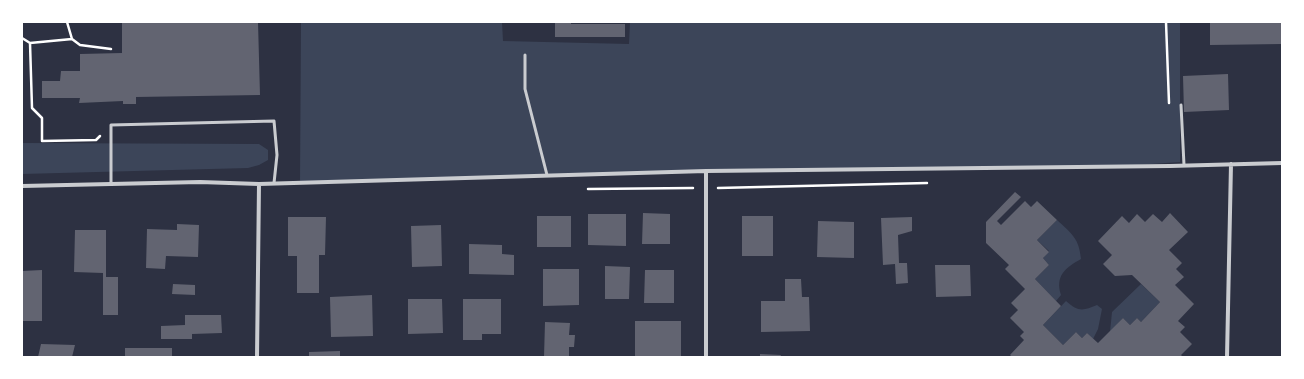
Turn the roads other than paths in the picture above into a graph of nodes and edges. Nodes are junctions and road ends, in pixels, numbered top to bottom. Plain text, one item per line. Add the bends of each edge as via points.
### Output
1 (526, 55) dead end
2 (1181, 105) dead end
3 (1282, 163) edge
4 (1231, 164) junction
5 (1184, 165) junction
6 (706, 171) junction
7 (547, 175) junction
8 (111, 183) junction
9 (274, 183) junction
10 (259, 184) junction
11 (22, 186) edge
12 (257, 357) edge
13 (706, 357) edge
14 (1227, 357) edge

1 - 7 lane via 525,89
2 - 5 lane
3 - 4 street
4 - 5 street
4 - 14 street
5 - 6 street
6 - 7 street
6 - 13 street
7 - 9 street
8 - 9 lane via 111,125 274,121 277,155
8 - 10 street
8 - 11 street
9 - 10 street
10 - 12 street

